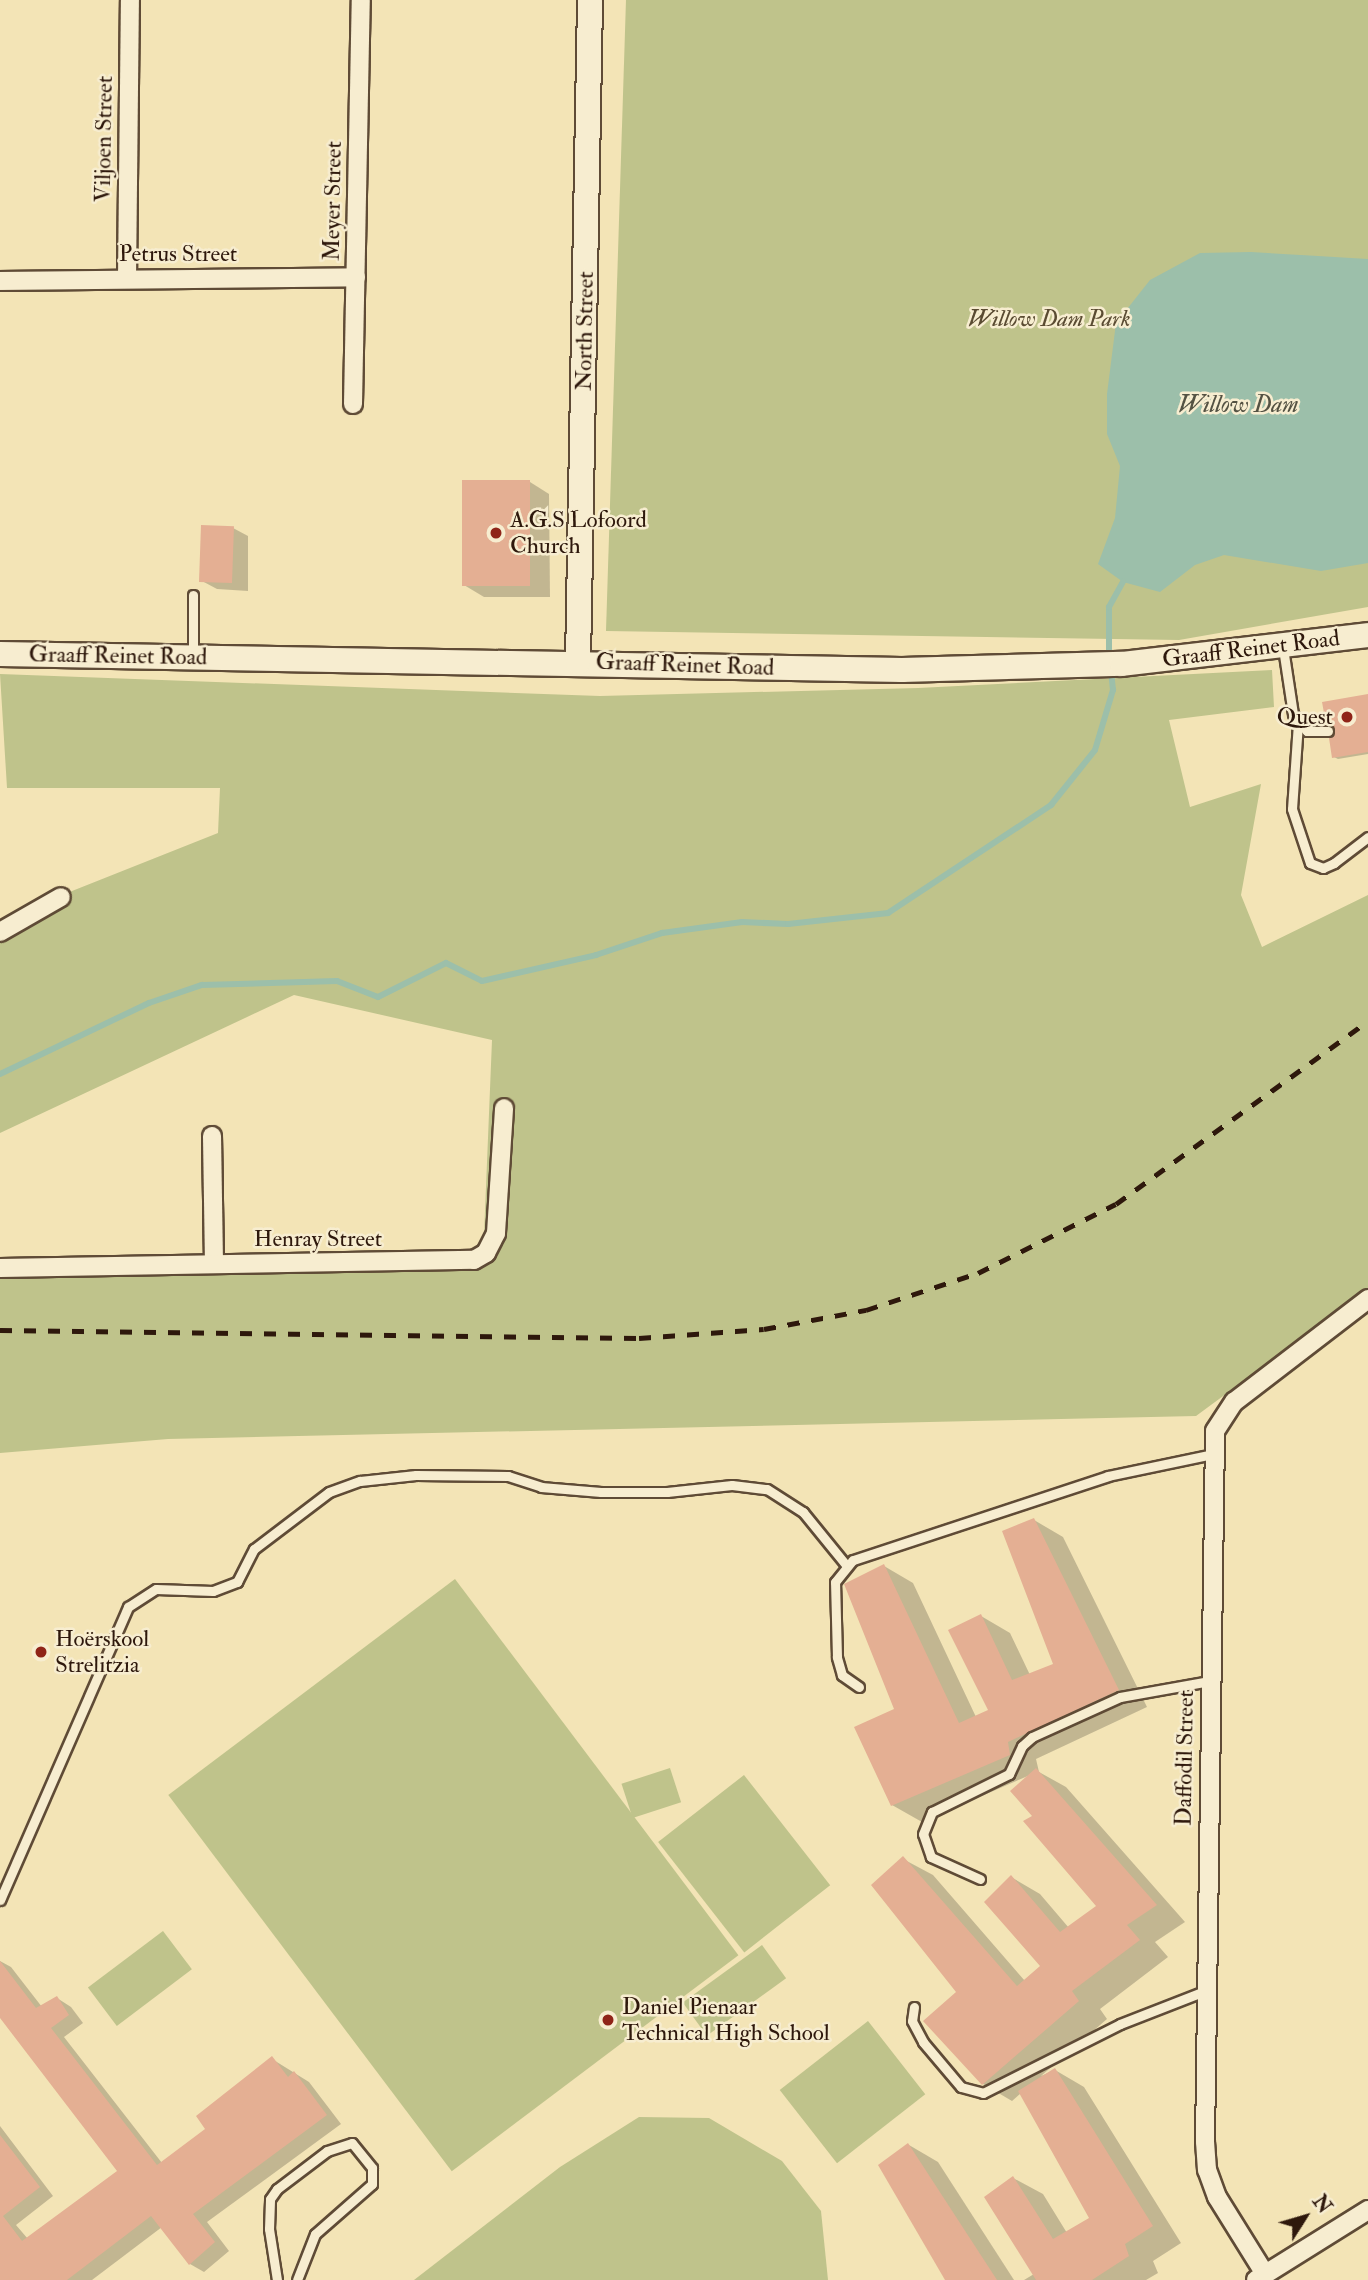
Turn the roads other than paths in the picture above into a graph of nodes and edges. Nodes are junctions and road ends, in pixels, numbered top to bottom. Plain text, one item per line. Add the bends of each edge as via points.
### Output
1 (130, 0) edge
2 (361, 0) edge
3 (590, 0) edge
4 (356, 277) junction
5 (127, 279) junction
6 (0, 281) edge
7 (353, 404) dead end
8 (193, 595) dead end
9 (1368, 635) edge
10 (1283, 645) junction
11 (0, 654) edge
12 (193, 657) junction
13 (578, 662) junction
14 (1298, 723) junction
15 (1328, 732) dead end
16 (1368, 837) edge
17 (61, 897) dead end
18 (0, 932) edge
19 (504, 1108) dead end
20 (212, 1136) dead end
21 (215, 1264) junction
22 (0, 1268) edge
23 (1368, 1299) edge
24 (1213, 1454) junction
25 (846, 1564) junction
26 (1210, 1681) junction
27 (859, 1688) dead end
28 (981, 1879) dead end
29 (0, 1900) edge
30 (1207, 1990) junction
31 (914, 2007) dead end
32 (1368, 2210) edge
33 (1260, 2277) edge
34 (277, 2280) edge
35 (297, 2280) edge

1 - 5 street, Viljoen Street
2 - 4 street, Meyer Street
3 - 13 main road, North Street
4 - 5 street, Petrus Street
4 - 7 street, Meyer Street
5 - 6 street, Petrus Street
8 - 12 lane
9 - 10 main road, Graaff Reinet Road
10 - 13 main road, Graaff Reinet Road via 1090,666 902,670
10 - 14 lane via 1288,702
11 - 12 main road, Graaff Reinet Road
12 - 13 main road, Graaff Reinet Road
14 - 15 lane via 1307,731
14 - 16 lane via 1292,809 1310,863 1324,868
17 - 18 street
19 - 21 street, Henray Street via 496,1233 486,1253 474,1260
20 - 21 street
21 - 22 street, Henray Street
23 - 24 street, Daffodil Street via 1234,1402 1215,1430
24 - 25 lane via 1108,1476 912,1538
24 - 26 street, Daffodil Street
25 - 27 lane via 835,1582 837,1657 842,1675
25 - 29 lane via 803,1512 767,1489 732,1485 667,1492 601,1492 541,1487 508,1476 416,1475 360,1480 328,1492 254,1549 237,1582 213,1591 156,1589 128,1606
26 - 28 lane via 1121,1697 1032,1737 1022,1746 1009,1774 932,1812 923,1834 931,1857
26 - 30 street, Daffodil Street
30 - 31 lane via 1120,2024 975,2094 961,2087 923,2042 912,2021
30 - 33 street, Daffodil Street via 1208,2170 1221,2206
32 - 33 street
34 - 35 lane via 269,2229 271,2199 277,2189 327,2151 352,2143 372,2168 372,2184 315,2234

